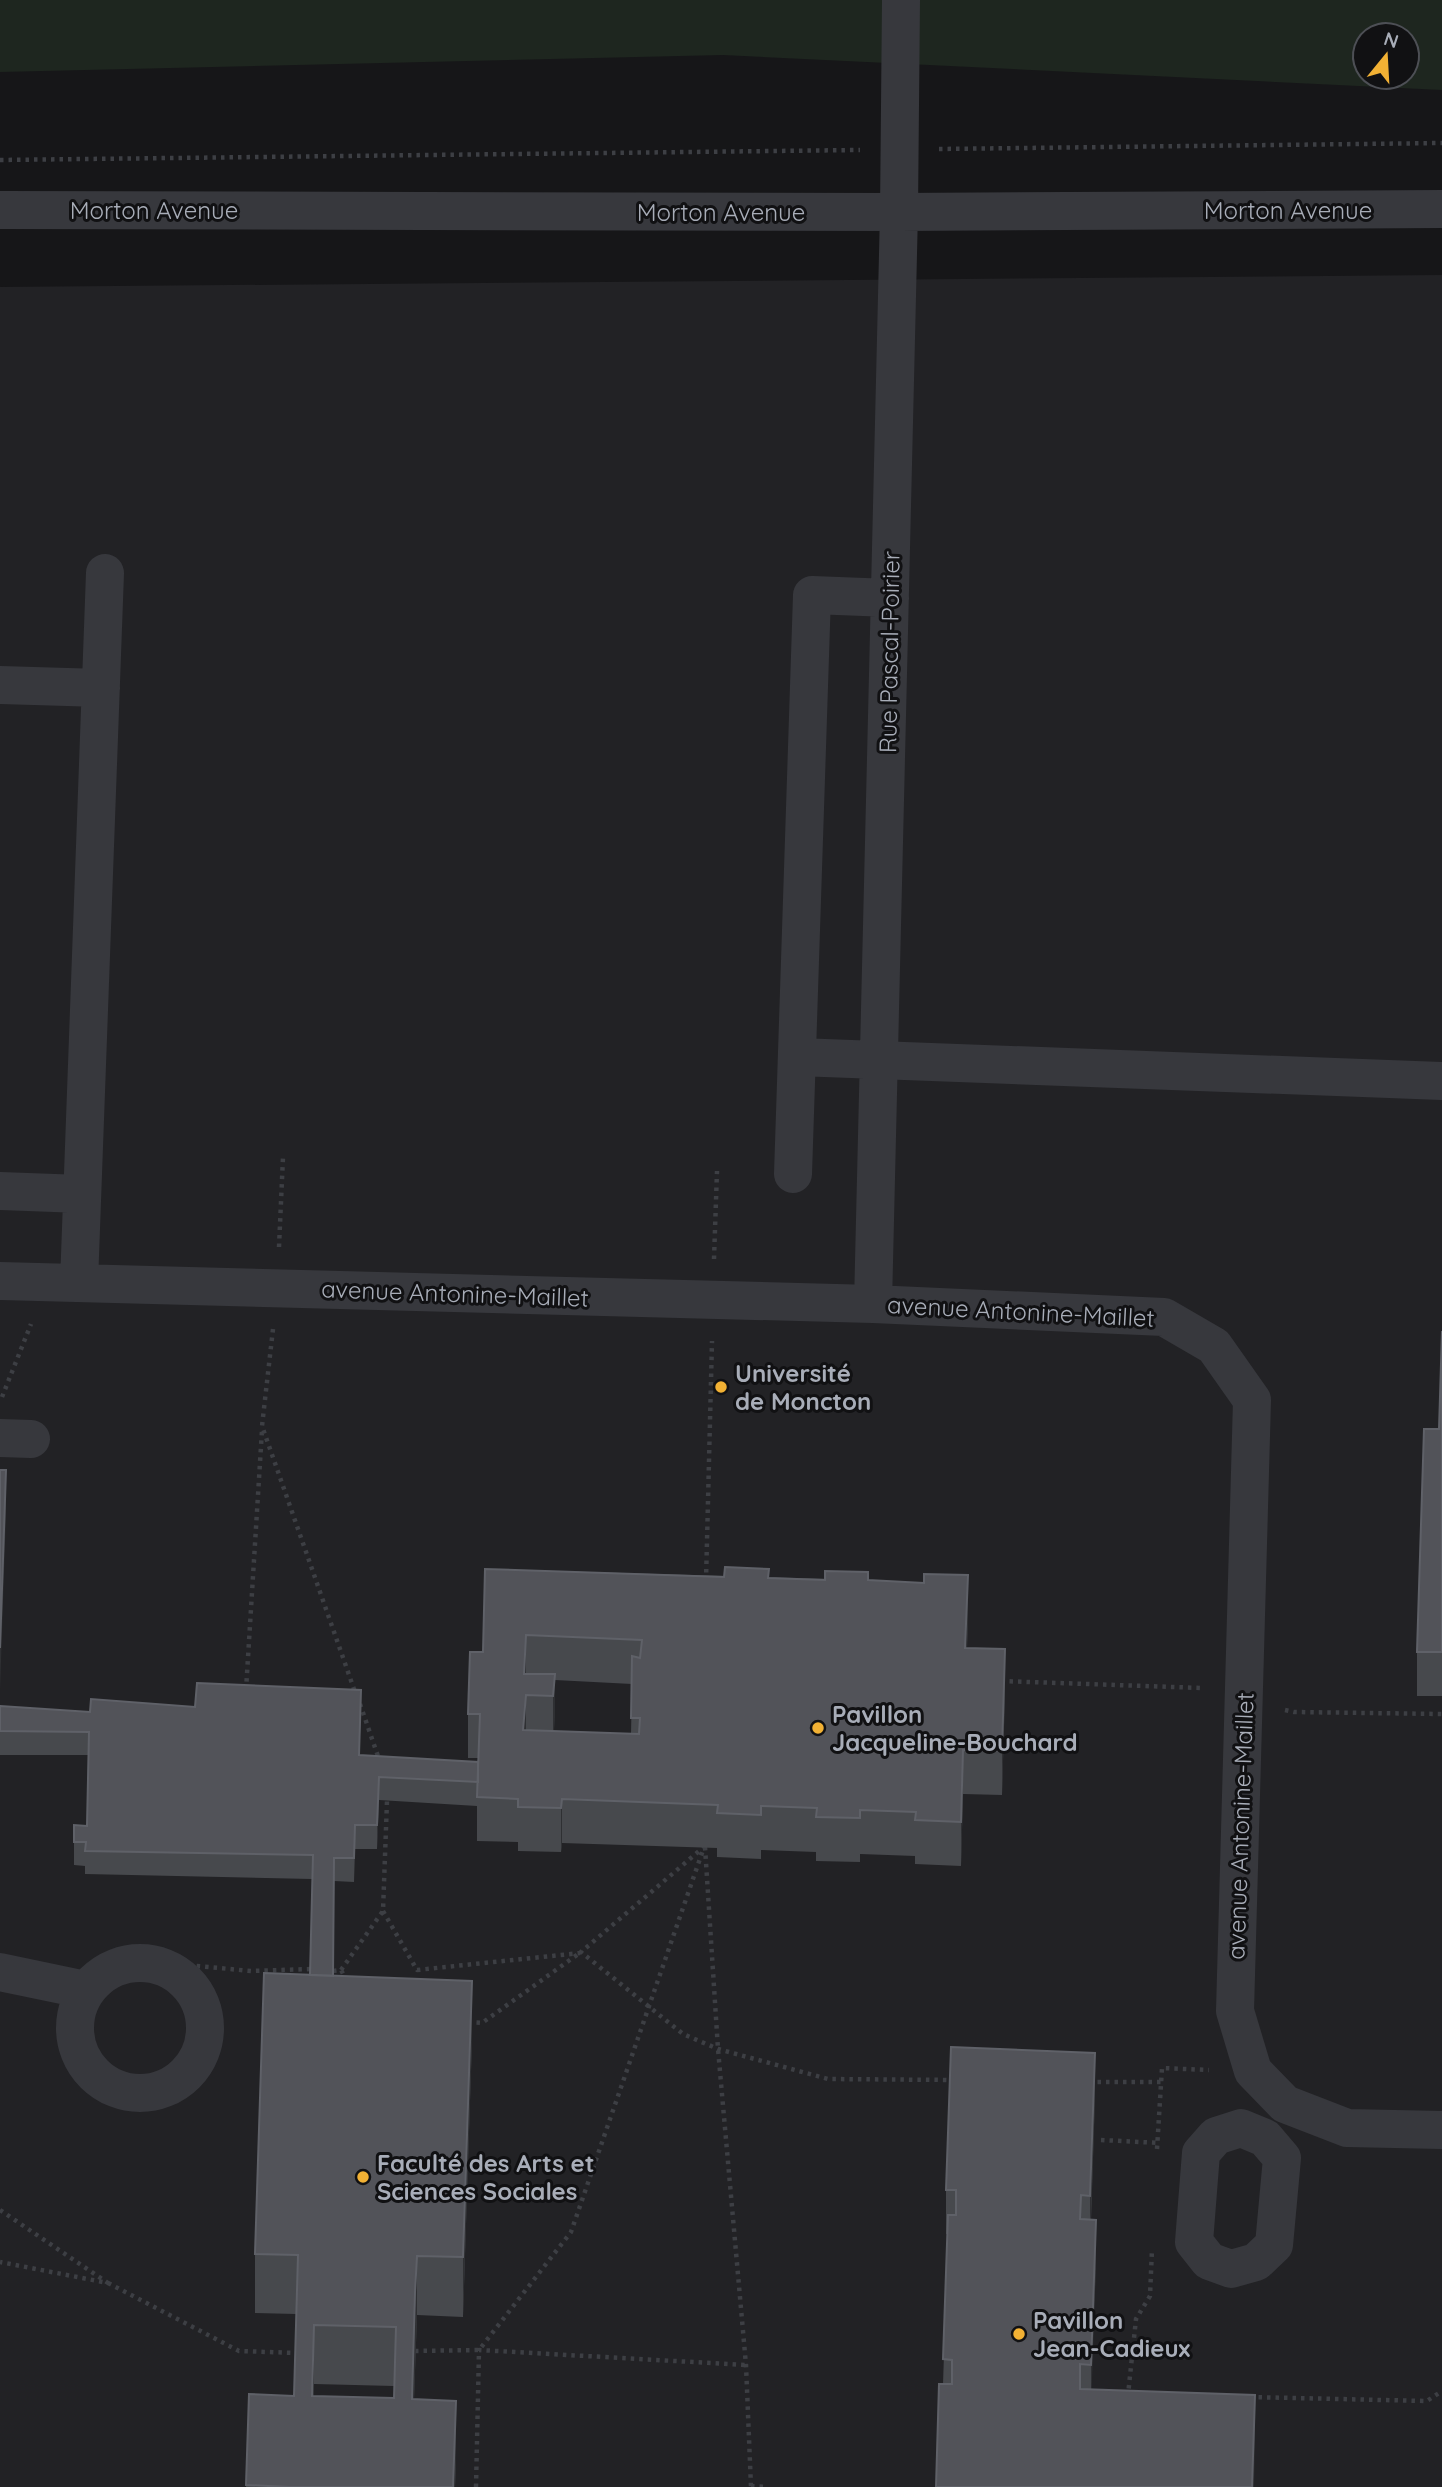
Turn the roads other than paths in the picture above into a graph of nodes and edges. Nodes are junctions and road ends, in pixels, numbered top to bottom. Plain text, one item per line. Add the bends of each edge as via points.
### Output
1 (901, 0) edge
2 (1442, 209) edge
3 (0, 210) edge
4 (899, 212) junction
5 (105, 573) dead end
6 (890, 598) junction
7 (0, 685) edge
8 (101, 688) junction
9 (798, 1057) junction
10 (879, 1061) junction
11 (1442, 1081) edge
12 (793, 1174) dead end
13 (0, 1191) edge
14 (82, 1194) junction
15 (0, 1281) edge
16 (79, 1283) junction
17 (873, 1304) junction
18 (0, 1972) edge
19 (93, 1973) junction
20 (1285, 2104) junction
21 (1442, 2130) edge
22 (1265, 2137) junction

1 - 4 street, Rue Pascal-Poirier
2 - 4 street, Morton Avenue
3 - 4 street, Morton Avenue
4 - 6 street, Rue Pascal-Poirier
5 - 8 street
6 - 9 street via 812,595
6 - 10 street, Rue Pascal-Poirier
7 - 8 street
8 - 14 street
9 - 10 street
9 - 12 street
10 - 11 street
10 - 17 street, Rue Pascal-Poirier
13 - 14 street
14 - 16 street
15 - 16 street, avenue Antonine-Maillet
16 - 17 street, avenue Antonine-Maillet
17 - 20 street, avenue Antonine-Maillet via 1164,1317 1214,1346 1252,1400 1235,2011 1253,2071
18 - 19 street
19 - 19 street via 141,1962 181,1976 204,2012 205,2034 189,2072 150,2093 108,2085 90,2071 79,2053 74,2031 77,2009
20 - 21 street, avenue Antonine-Maillet via 1347,2128
20 - 22 street
22 - 22 street via 1241,2128 1216,2136 1201,2153 1194,2242 1209,2261 1231,2269 1256,2262 1274,2245 1282,2158

